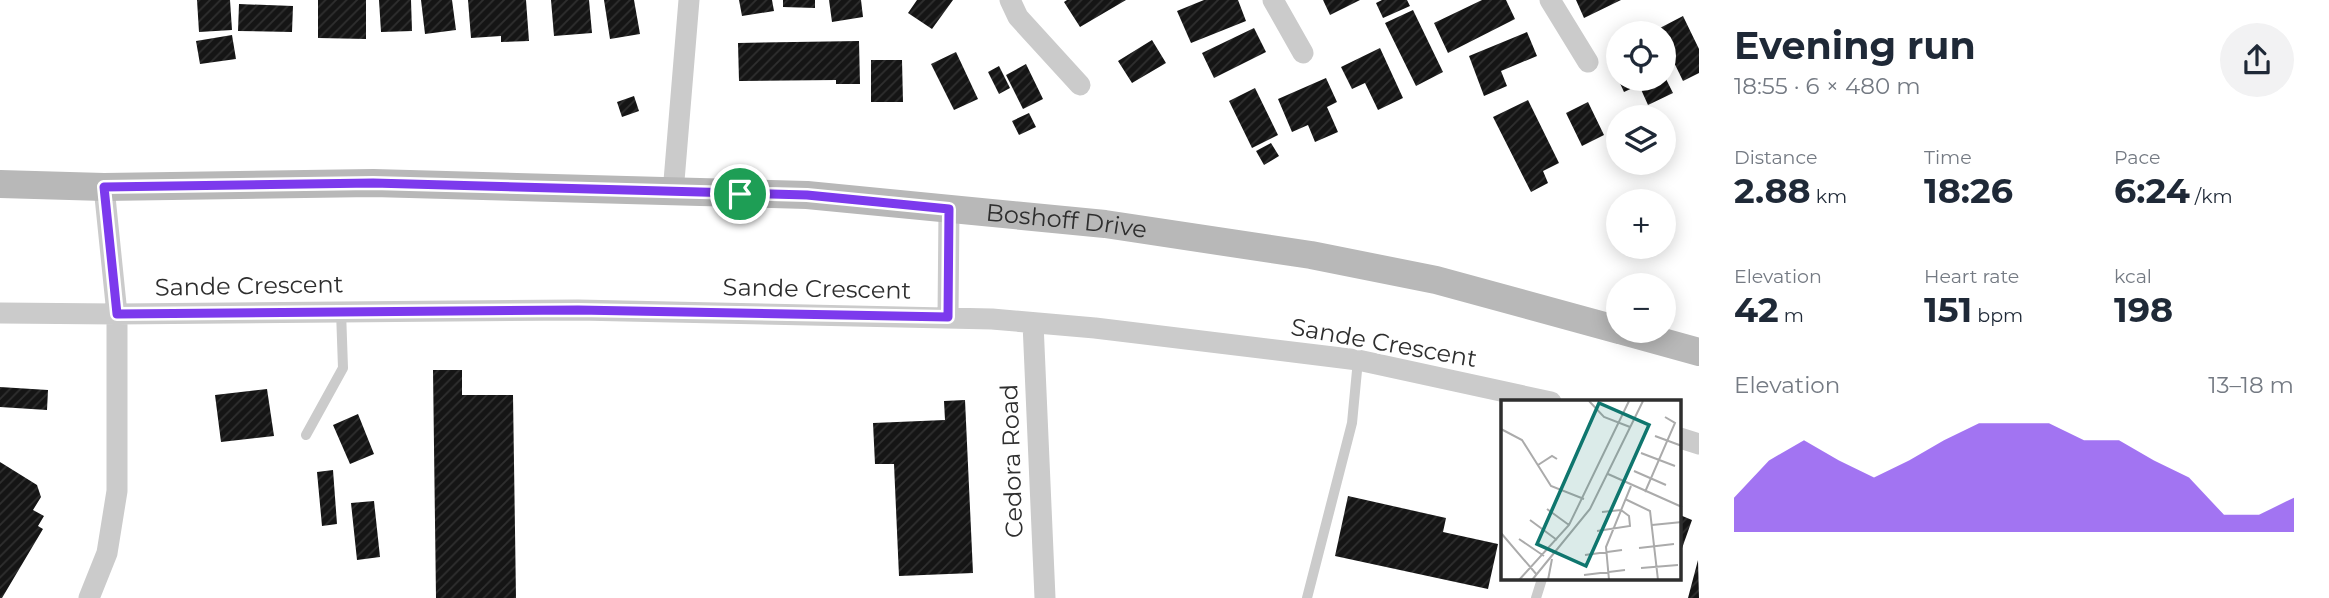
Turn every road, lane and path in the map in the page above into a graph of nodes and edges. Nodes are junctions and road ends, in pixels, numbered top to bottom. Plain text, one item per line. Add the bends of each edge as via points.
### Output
1 (689, 0) edge
2 (1010, 0) edge
3 (1273, 0) edge
4 (1550, 0) edge
5 (1303, 53) dead end
6 (1588, 62) dead end
7 (1080, 85) dead end
8 (0, 184) edge
9 (104, 187) junction
10 (673, 193) junction
11 (949, 209) junction
12 (341, 311) junction
13 (0, 313) edge
14 (117, 314) junction
15 (948, 317) junction
16 (1033, 323) junction
17 (1606, 326) edge
18 (1667, 343) edge
19 (1699, 352) edge
20 (1358, 360) junction
21 (1542, 400) edge
22 (306, 435) dead end
23 (1682, 439) edge
24 (1699, 444) edge
25 (1542, 580) edge
26 (89, 598) edge
27 (1045, 598) edge
28 (1307, 598) edge
29 (1536, 598) edge

1 - 10 street
2 - 7 street via 1018,17
3 - 5 street
4 - 6 street
8 - 9 main road, Boshoff Drive
9 - 10 main road, Boshoff Drive via 373,183
9 - 14 street
10 - 11 main road, Boshoff Drive via 807,195
11 - 15 street
11 - 17 main road, Boshoff Drive via 1105,224 1311,255 1436,280
12 - 14 street, Sande Crescent
12 - 15 street, Sande Crescent
12 - 22 lane via 343,368
13 - 14 street, Sande Crescent
14 - 26 street via 117,491 107,553
15 - 16 street, Sande Crescent
16 - 20 street, Sande Crescent
16 - 27 street, Cedora Road
18 - 19 main road, Boshoff Drive
20 - 21 street, Sande Crescent
20 - 28 lane via 1352,423
23 - 24 street
25 - 29 lane

